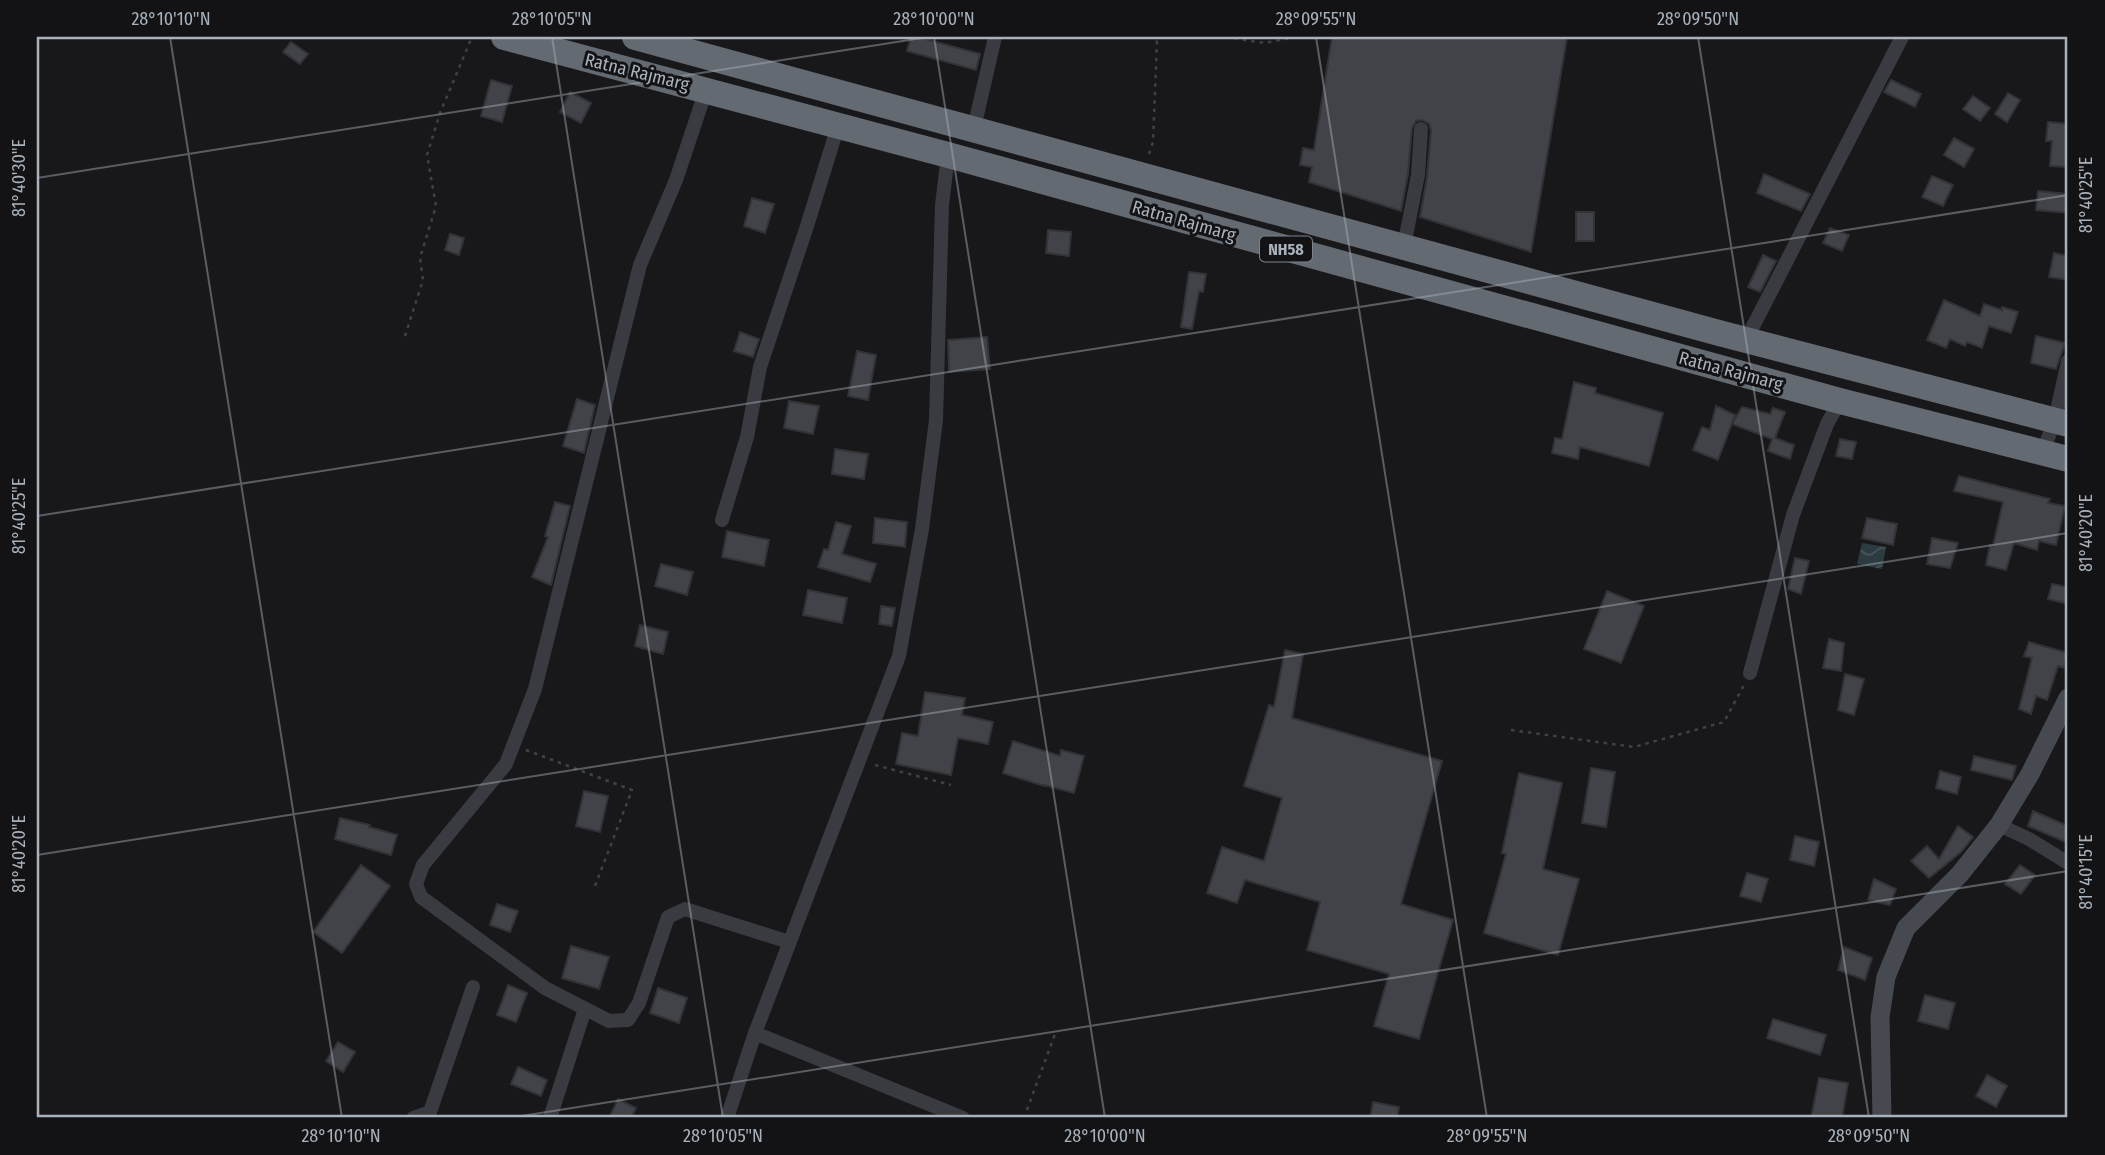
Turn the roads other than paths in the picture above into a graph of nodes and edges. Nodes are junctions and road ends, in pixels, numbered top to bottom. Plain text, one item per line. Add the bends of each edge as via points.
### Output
1 (504, 37) edge
2 (635, 37) edge
3 (995, 37) edge
4 (1902, 37) edge
5 (705, 90) junction
6 (838, 126) junction
7 (974, 128) junction
8 (1421, 129) dead end
9 (948, 155) junction
10 (1404, 246) junction
11 (1746, 340) junction
12 (2068, 361) edge
13 (1840, 401) junction
14 (2061, 422) edge
15 (2043, 451) junction
16 (2068, 459) edge
17 (722, 520) dead end
18 (1750, 673) road end
19 (2067, 705) edge
20 (1999, 825) junction
21 (2068, 863) edge
22 (789, 942) junction
23 (473, 987) dead end
24 (585, 1009) junction
25 (755, 1033) junction
26 (413, 1118) edge
27 (550, 1118) edge
28 (727, 1118) edge
29 (963, 1118) edge
30 (1882, 1118) edge

1 - 5 highway, Ratna Rajmarg / NH58
2 - 7 highway, Ratna Rajmarg / NH58
3 - 7 street
4 - 11 street
5 - 6 highway, Ratna Rajmarg / NH58
5 - 24 street via 676,180 640,265 535,689 506,764 423,865 416,884 421,897 545,988
6 - 9 highway, Ratna Rajmarg / NH58
6 - 17 street via 760,367 747,437
7 - 10 highway, Ratna Rajmarg / NH58
8 - 10 street via 1418,176
9 - 13 highway, Ratna Rajmarg / NH58
9 - 22 street via 942,205 936,421 898,656
10 - 11 highway, Ratna Rajmarg / NH58
11 - 14 highway, Ratna Rajmarg / NH58
12 - 14 street
13 - 15 highway, Ratna Rajmarg / NH58
13 - 18 street via 1826,424 1793,515
14 - 15 street
15 - 16 highway, Ratna Rajmarg / NH58
19 - 20 street
20 - 21 street
20 - 30 street via 1960,874 1906,928 1886,977 1880,1017
22 - 24 street via 685,909 668,917 639,1003 628,1020 609,1021
22 - 25 street
23 - 26 street via 430,1111
24 - 27 street
25 - 28 street
25 - 29 street

